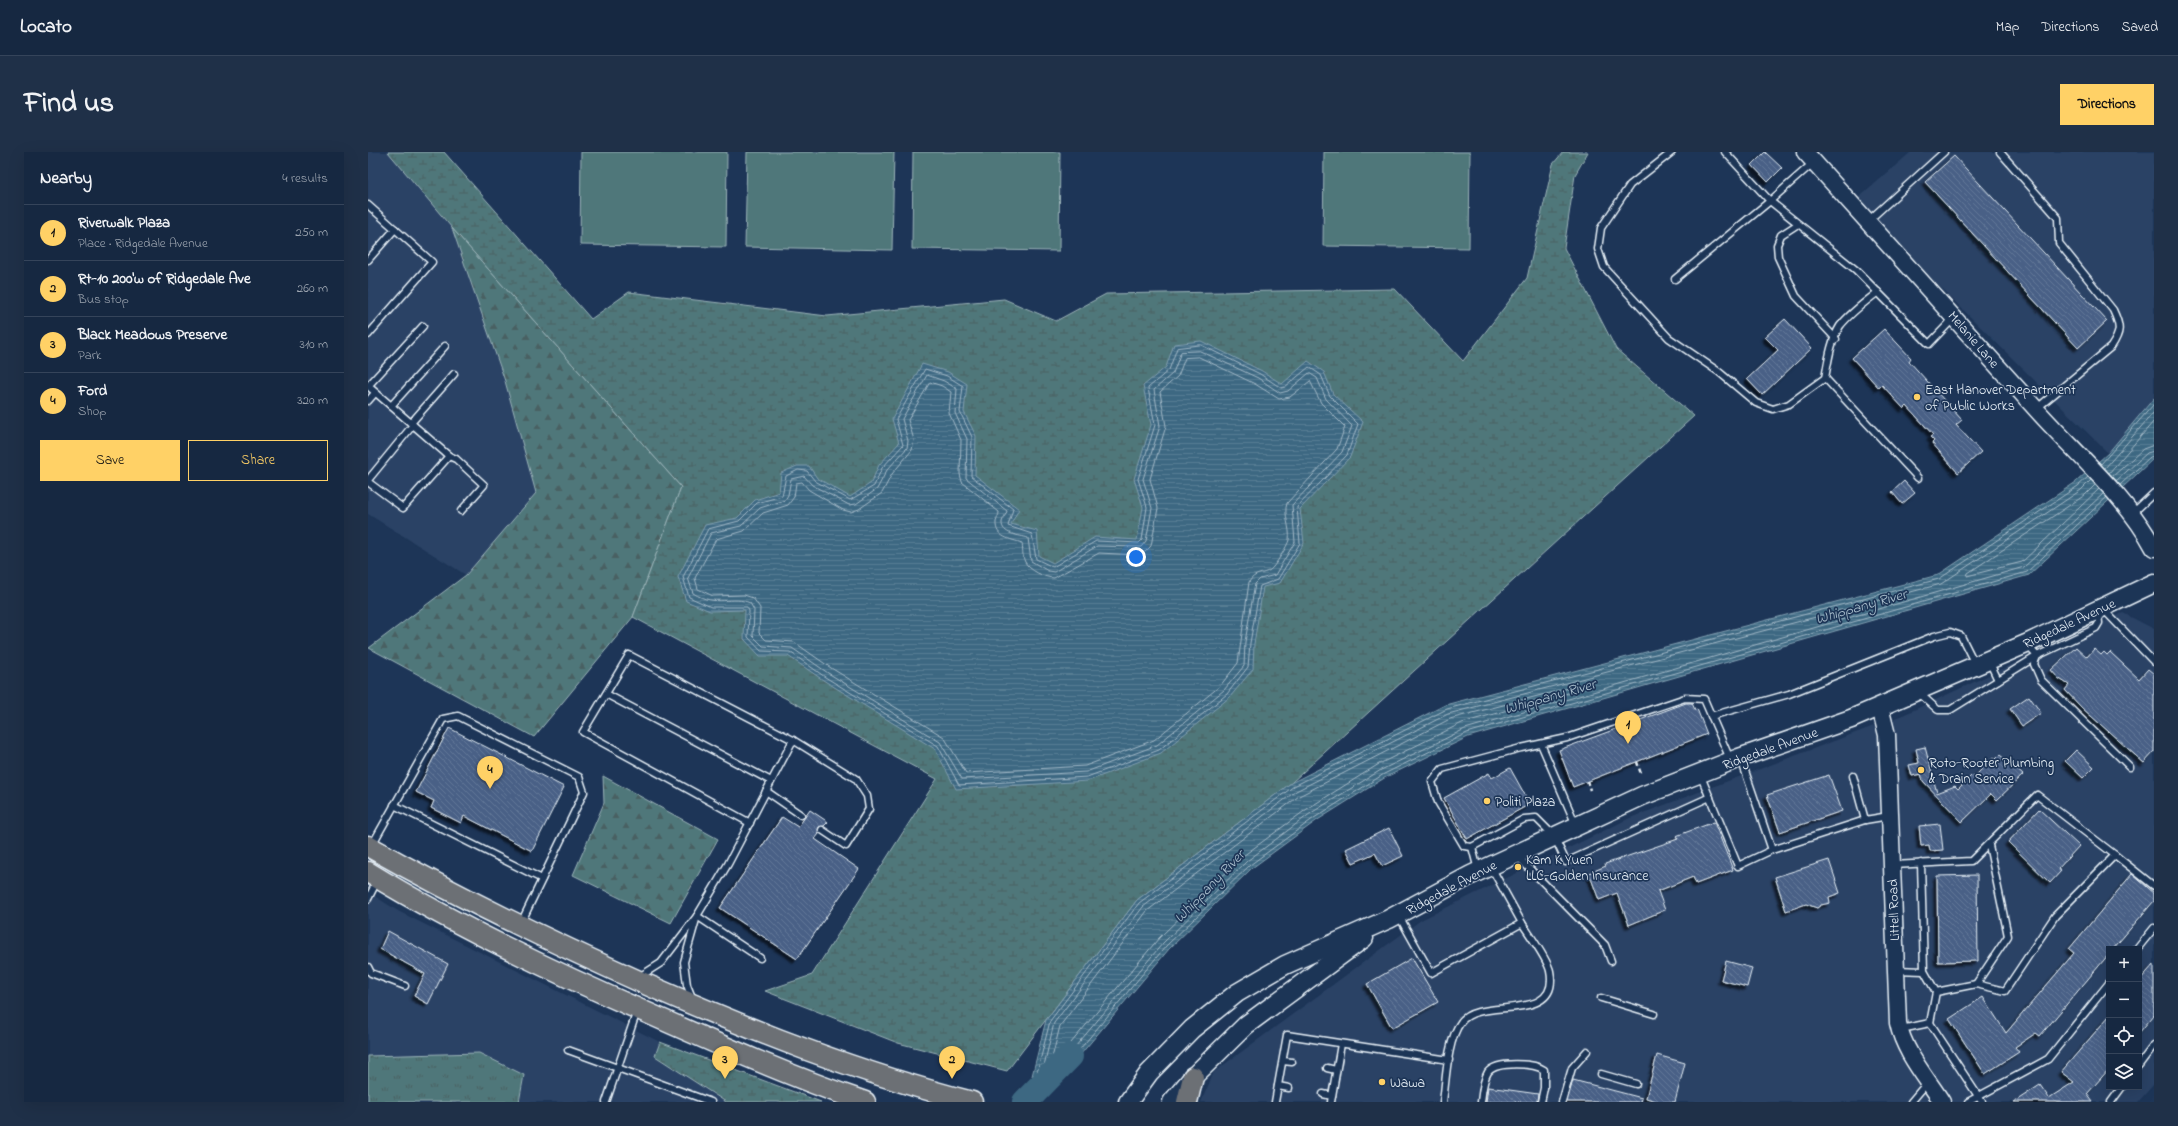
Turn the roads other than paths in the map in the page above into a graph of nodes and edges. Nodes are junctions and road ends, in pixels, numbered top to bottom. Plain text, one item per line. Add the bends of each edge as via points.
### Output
1 (1672, 152) edge
2 (1725, 152) edge
3 (1944, 152) edge
4 (2000, 152) edge
5 (1810, 157) edge
6 (1770, 201) junction
7 (368, 205) edge
8 (1868, 221) junction
9 (1798, 224) junction
10 (395, 229) junction
11 (368, 260) edge
12 (1675, 279) dead end
13 (1878, 292) junction
14 (1954, 317) junction
15 (423, 326) dead end
16 (368, 335) edge
17 (1836, 338) junction
18 (445, 346) dead end
19 (454, 374) dead end
20 (1826, 378) junction
21 (375, 393) junction
22 (368, 402) edge
23 (391, 406) junction
24 (2036, 409) junction
25 (412, 424) junction
26 (449, 456) junction
27 (1918, 478) dead end
28 (368, 481) edge
29 (2154, 493) edge
30 (461, 511) dead end
31 (2130, 512) junction
32 (2154, 548) edge
33 (2154, 583) edge
34 (2103, 615) junction
35 (2032, 650) junction
36 (1982, 662) junction
37 (2154, 662) edge
38 (1998, 680) junction
39 (1916, 690) junction
40 (606, 694) junction
41 (1880, 707) junction
42 (1711, 716) junction
43 (792, 740) junction
44 (1541, 744) junction
45 (1736, 760) junction
46 (2130, 767) dead end
47 (1700, 774) junction
48 (1853, 776) dead end
49 (771, 781) junction
50 (766, 791) junction
51 (1710, 797) junction
52 (394, 806) junction
53 (801, 815) dead end
54 (1890, 816) junction
55 (1865, 820) junction
56 (750, 822) junction
57 (1576, 826) junction
58 (822, 830) dead end
59 (1554, 836) junction
60 (1989, 845) junction
61 (369, 847) edge
62 (1472, 847) junction
63 (1772, 850) junction
64 (1515, 854) junction
65 (2115, 855) junction
66 (1921, 863) junction
67 (1891, 865) junction
68 (1484, 869) junction
69 (373, 875) edge
70 (542, 879) junction
71 (2154, 886) edge
72 (368, 898) edge
73 (697, 916) junction
74 (1394, 917) junction
75 (1522, 923) junction
76 (520, 927) junction
77 (2154, 928) edge
78 (2139, 946) edge
79 (760, 958) dead end
80 (1611, 961) dead end
81 (368, 967) edge
82 (1895, 970) junction
83 (1924, 971) junction
84 (635, 979) junction
85 (1976, 984) junction
86 (405, 986) dead end
87 (2106, 987) edge
88 (1936, 992) junction
89 (1601, 998) dead end
90 (694, 1005) junction
91 (638, 1009) junction
92 (1654, 1014) dead end
93 (1930, 1023) junction
94 (1899, 1029) junction
95 (1341, 1044) junction
96 (2154, 1045) edge
97 (568, 1050) dead end
98 (1587, 1051) dead end
99 (1449, 1060) junction
100 (1283, 1061) junction
101 (2142, 1061) edge
102 (1292, 1062) dead end
103 (618, 1068) junction
104 (1327, 1068) dead end
105 (1336, 1070) junction
106 (1601, 1074) dead end
107 (1193, 1076) junction
108 (1928, 1082) junction
109 (1636, 1084) dead end
110 (1278, 1086) junction
111 (1288, 1088) dead end
112 (2120, 1090) edge
113 (1323, 1094) dead end
114 (1332, 1099) edge
115 (1980, 1099) edge
116 (606, 1102) edge
117 (710, 1102) edge
118 (865, 1102) edge
119 (972, 1102) edge
120 (1128, 1102) edge
121 (1172, 1102) edge
122 (1187, 1102) edge
123 (1275, 1102) edge
124 (1443, 1102) edge
125 (1481, 1102) edge
126 (1541, 1102) edge
127 (1562, 1102) edge
128 (1912, 1102) edge
129 (1942, 1102) edge
130 (1968, 1102) edge
131 (2111, 1102) edge

1 - 20 lane via 1630,185 1601,228 1598,249 1604,267 1669,338 1719,372 1756,404 1773,409 1789,404
2 - 6 lane
3 - 8 lane
4 - 24 lane via 2058,218 2059,243 2113,310 2118,320 2119,334 2111,347
5 - 6 lane
5 - 8 street, Melanie Lane
6 - 9 lane
6 - 12 lane
7 - 10 lane
8 - 14 street, Melanie Lane
9 - 13 lane via 1856,270
9 - 17 lane via 1781,235 1777,245 1778,257 1796,296
10 - 11 lane
10 - 16 lane via 432,262
13 - 14 lane via 1928,344
13 - 17 lane via 1853,312 1840,327
14 - 24 street, Melanie Lane
15 - 21 lane via 368,386
17 - 20 lane
18 - 23 lane
19 - 25 lane
20 - 27 lane
21 - 22 lane
21 - 23 lane
23 - 25 lane
24 - 31 street, Melanie Lane
25 - 26 lane
25 - 28 lane
26 - 28 lane via 403,508
26 - 30 lane via 456,458 484,485
29 - 31 lane
31 - 32 street, Melanie Lane
33 - 34 main road, Ridgedale Avenue
34 - 35 main road, Ridgedale Avenue
34 - 37 lane
35 - 36 main road, Ridgedale Avenue
35 - 38 lane
35 - 46 lane via 2034,664 2041,680
36 - 38 lane
36 - 39 main road, Ridgedale Avenue
36 - 42 lane via 1961,636 1950,632 1934,636 1789,694
38 - 39 lane via 1950,710 1938,710
39 - 41 main road, Ridgedale Avenue
40 - 43 lane via 628,655
40 - 49 lane
40 - 56 lane via 583,732
41 - 45 main road, Ridgedale Avenue
41 - 54 street, Littell Road via 1887,735
42 - 44 lane via 1704,699 1686,698 1567,738
42 - 45 lane
43 - 49 lane
43 - 58 lane via 856,779 867,796 869,809 846,846
44 - 57 lane
44 - 62 lane via 1442,769 1432,782 1438,802 1464,846
45 - 47 main road, Ridgedale Avenue
45 - 63 lane
47 - 51 lane
47 - 57 main road, Ridgedale Avenue via 1642,796
48 - 55 lane
49 - 50 lane
50 - 53 lane
50 - 56 lane
51 - 59 lane via 1566,862
51 - 63 lane via 1738,866
52 - 61 lane
52 - 70 lane
52 - 70 lane via 443,719 458,716 579,777 584,792
54 - 55 lane
54 - 67 street, Littell Road
55 - 63 lane
56 - 73 lane
57 - 59 main road, Ridgedale Avenue
59 - 62 lane via 1536,818 1524,819
59 - 64 main road, Ridgedale Avenue
60 - 65 lane via 2037,795
60 - 66 lane via 1971,861
60 - 85 lane via 2008,936
61 - 76 main road
62 - 68 lane
64 - 68 main road, Ridgedale Avenue
64 - 80 lane via 1605,945
65 - 71 lane
65 - 85 lane via 2055,916 2005,991
66 - 67 lane
66 - 83 lane
67 - 82 street, Littell Road
68 - 74 main road, Ridgedale Avenue
68 - 75 lane
69 - 72 lane
69 - 91 main road via 511,951
70 - 76 lane
73 - 79 lane
73 - 84 lane via 661,963
73 - 90 lane via 684,962 687,985
74 - 75 lane via 1431,973
74 - 107 main road, Ridgedale Avenue via 1246,1025
74 - 120 main road, Ridgedale Avenue via 1285,965 1237,993 1192,1029 1149,1072
75 - 99 lane via 1550,970 1550,984 1546,995 1535,1004 1472,1013 1461,1021 1455,1033
76 - 84 main road
77 - 78 lane
81 - 86 lane via 371,973
82 - 83 lane
82 - 94 street, Littell Road
83 - 88 lane
84 - 90 main road
85 - 88 lane
87 - 115 lane via 2048,1058
88 - 93 lane
89 - 92 lane
90 - 119 main road via 856,1068
91 - 103 lane
91 - 118 main road via 822,1087
93 - 94 lane
93 - 115 lane
94 - 108 street, Littell Road
95 - 99 lane
95 - 100 lane via 1287,1035
95 - 105 lane
96 - 101 lane
97 - 103 lane
98 - 127 lane via 1572,1068
99 - 124 lane
100 - 102 lane
100 - 110 lane
103 - 116 lane
103 - 117 lane
104 - 105 lane
105 - 114 lane
106 - 109 lane
107 - 121 main road, Ridgedale Avenue
107 - 122 main road
108 - 128 lane
108 - 129 street, Littell Road
110 - 111 lane
110 - 123 lane
112 - 131 lane
113 - 114 lane
115 - 130 lane
125 - 126 lane via 1488,1072 1496,1066 1517,1064 1538,1066 1544,1070

